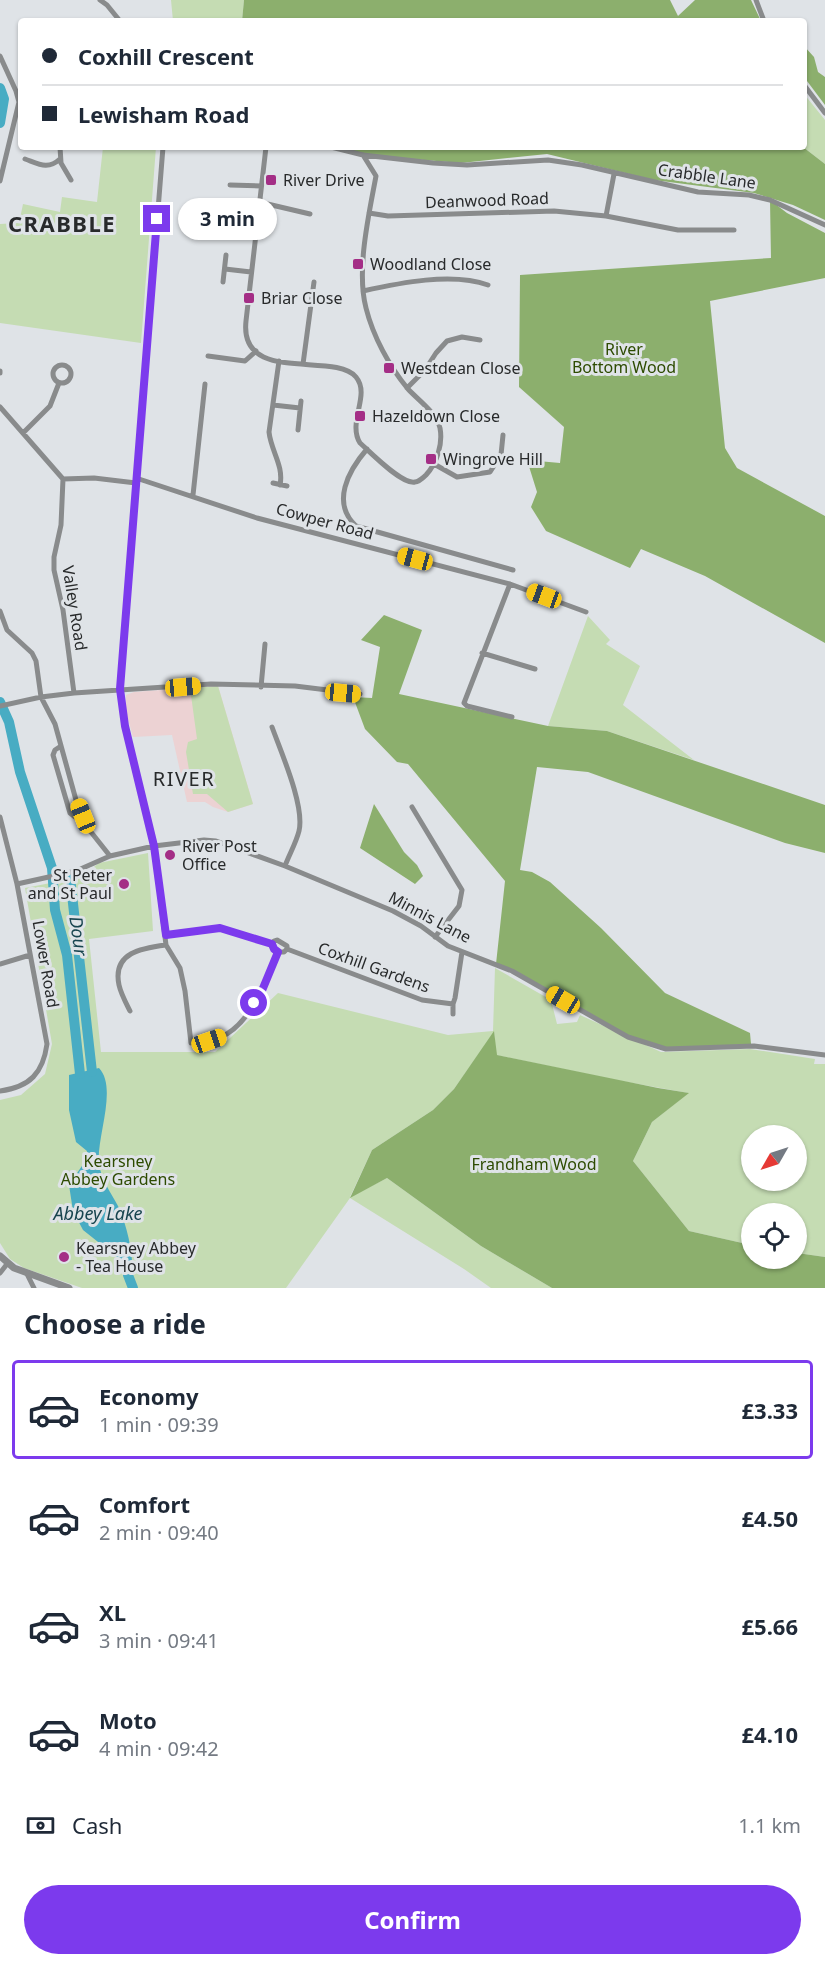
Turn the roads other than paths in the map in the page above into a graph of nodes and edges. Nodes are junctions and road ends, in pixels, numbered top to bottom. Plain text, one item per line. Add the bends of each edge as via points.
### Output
1 (100, 0) edge
2 (756, 0) edge
3 (118, 18) edge
4 (763, 18) edge
5 (0, 56) edge
6 (807, 89) edge
7 (18, 96) edge
8 (18, 109) edge
9 (825, 113) edge
10 (60, 150) edge
11 (163, 150) edge
12 (266, 150) edge
13 (343, 150) edge
14 (363, 155) junction
15 (26, 159) dead end
16 (60, 159) junction
17 (1, 166) edge
18 (614, 174) junction
19 (71, 180) dead end
20 (0, 181) edge
21 (230, 184) dead end
22 (261, 186) junction
23 (259, 202) junction
24 (369, 213) junction
25 (310, 214) dead end
26 (606, 216) junction
27 (825, 225) edge
28 (734, 231) dead end
29 (226, 255) dead end
30 (225, 269) junction
31 (251, 272) junction
32 (223, 282) dead end
33 (314, 282) dead end
34 (488, 285) dead end
35 (363, 291) junction
36 (480, 340) dead end
37 (256, 351) junction
38 (208, 356) dead end
39 (279, 361) junction
40 (303, 364) junction
41 (59, 383) dead end
42 (205, 384) dead end
43 (407, 388) junction
44 (273, 405) junction
45 (0, 407) edge
46 (298, 430) dead end
47 (22, 433) junction
48 (503, 435) dead end
49 (366, 449) junction
50 (434, 464) junction
51 (63, 479) junction
52 (136, 481) junction
53 (273, 483) dead end
54 (280, 485) junction
55 (287, 486) dead end
56 (193, 495) junction
57 (513, 570) dead end
58 (510, 584) junction
59 (0, 611) edge
60 (586, 612) dead end
61 (265, 644) dead end
62 (482, 653) junction
63 (536, 669) dead end
64 (261, 687) junction
65 (120, 689) junction
66 (74, 693) junction
67 (360, 694) dead end
68 (41, 697) junction
69 (0, 706) edge
70 (512, 717) dead end
71 (272, 727) dead end
72 (61, 746) junction
73 (413, 812) dead end
74 (83, 816) junction
75 (0, 817) edge
76 (154, 846) junction
77 (110, 856) junction
78 (285, 866) junction
79 (17, 884) junction
80 (166, 935) junction
81 (435, 937) junction
82 (272, 944) junction
83 (166, 945) junction
84 (287, 949) junction
85 (278, 952) junction
86 (462, 952) junction
87 (30, 955) junction
88 (0, 964) edge
89 (453, 1004) junction
90 (130, 1011) dead end
91 (453, 1014) dead end
92 (825, 1055) edge
93 (0, 1091) edge
94 (0, 1256) edge
95 (7, 1264) junction
96 (0, 1273) edge
97 (27, 1274) junction
98 (34, 1288) edge
99 (69, 1288) edge

1 - 3 street
2 - 4 street
5 - 7 street
6 - 9 street
8 - 17 street
10 - 16 street
11 - 52 street
12 - 22 street
13 - 14 street, Crabble Lane
14 - 18 street, Crabble Lane via 467,165 548,160
14 - 24 street via 376,176
15 - 16 street via 45,166
16 - 19 street
17 - 20 street
18 - 26 street
18 - 27 street, Crabble Lane via 698,192 770,200
21 - 22 street
22 - 23 street
23 - 25 street
23 - 31 street
24 - 26 street, Deanwood Road via 388,216 554,211
24 - 35 street
26 - 28 street, Deanwood Road via 678,230
29 - 30 street
30 - 31 street
30 - 32 street
31 - 37 street via 245,329
33 - 40 street
34 - 35 street via 441,280 402,282
35 - 43 street via 375,333
36 - 43 street via 462,337 447,341
37 - 38 street via 245,361
37 - 39 street
39 - 40 street
39 - 44 street
40 - 49 street via 343,369 355,375 362,392 355,432
41 - 47 street via 51,406
42 - 56 street
43 - 50 street via 440,426
44 - 46 street via 301,405
44 - 54 street via 269,432 282,473
45 - 47 street
47 - 51 street
48 - 50 street via 501,455 490,472 457,477
49 - 50 street via 404,481 415,482
49 - 57 street via 352,467 343,501 347,518 356,526
51 - 52 street, Cowper Road
51 - 66 street, Valley Road via 54,570
52 - 56 street, Cowper Road
52 - 65 street
53 - 54 street
54 - 55 street
56 - 58 street, Cowper Road via 257,518
58 - 60 street, Cowper Road
58 - 62 street
59 - 68 street via 7,630 36,661
61 - 64 street
62 - 63 street
62 - 70 street via 464,703
64 - 65 street via 218,684
64 - 67 street via 295,686
65 - 66 street
65 - 76 street
66 - 68 street
68 - 69 street
68 - 72 street
71 - 78 street via 295,792 299,823
72 - 74 street
72 - 74 street via 53,755 70,813
73 - 81 street via 462,890 459,906
74 - 77 street
75 - 79 street, Lower Road
76 - 77 street, Minnis Lane
76 - 78 street, Minnis Lane via 216,841
76 - 80 street
77 - 79 street, Minnis Lane via 76,871
78 - 81 street, Minnis Lane via 393,910
79 - 87 street, Lower Road
80 - 82 street, Coxhill Gardens via 220,928
80 - 83 street
81 - 86 street, Minnis Lane
82 - 84 street, Coxhill Gardens via 277,940
82 - 85 street
83 - 85 street via 180,968 191,1043 222,1037 247,1014 261,993
83 - 90 street via 134,951 122,964 119,985
84 - 85 street
84 - 89 street, Coxhill Gardens via 416,998
86 - 89 street
86 - 92 street, Minnis Lane via 512,971 628,1037 666,1048 754,1046
87 - 88 street
87 - 93 street, Lower Road via 47,1044 44,1062 28,1082
89 - 91 street
94 - 95 street
95 - 96 street
95 - 97 street
97 - 98 street
97 - 99 street

